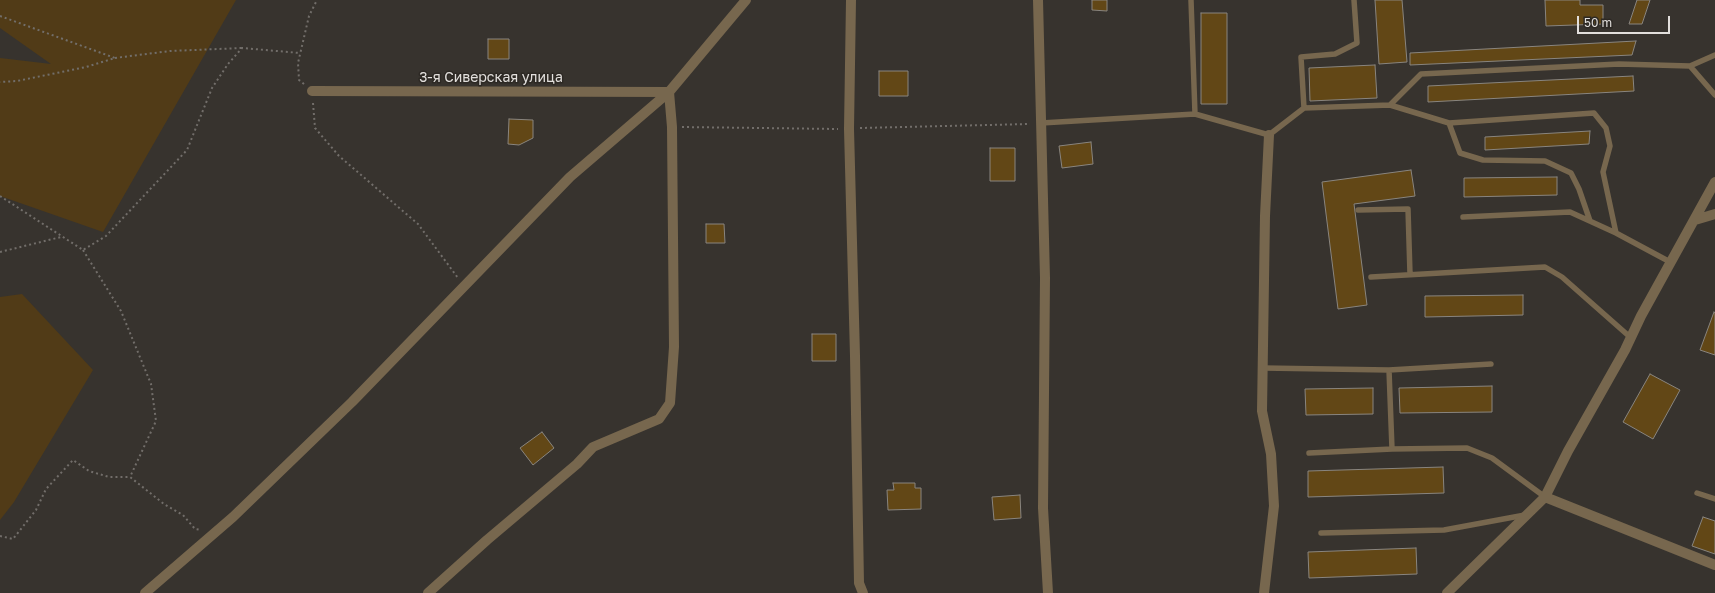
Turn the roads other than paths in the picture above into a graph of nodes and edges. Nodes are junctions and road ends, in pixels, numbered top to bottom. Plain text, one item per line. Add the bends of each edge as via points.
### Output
1 (746, 0) edge
2 (851, 0) edge
3 (1038, 0) edge
4 (1191, 0) edge
5 (1354, 0) edge
6 (1715, 55) edge
7 (1690, 66) junction
8 (312, 91) road end
9 (669, 92) junction
10 (1715, 95) edge
11 (1390, 105) junction
12 (1304, 108) junction
13 (1195, 114) junction
14 (1041, 123) junction
15 (1449, 123) junction
16 (1269, 135) junction
17 (1715, 182) edge
18 (1358, 210) dead end
19 (1715, 214) edge
20 (1463, 217) dead end
21 (1695, 220) junction
22 (1590, 221) junction
23 (1616, 233) junction
24 (1672, 263) junction
25 (1410, 274) junction
26 (1371, 277) dead end
27 (1630, 337) junction
28 (1491, 364) dead end
29 (1263, 368) junction
30 (1389, 370) junction
31 (1392, 449) junction
32 (1309, 453) dead end
33 (1698, 493) dead end
34 (1545, 497) junction
35 (1715, 499) edge
36 (1528, 515) junction
37 (1321, 533) dead end
38 (1715, 565) edge
39 (145, 593) edge
40 (428, 593) edge
41 (863, 593) edge
42 (1048, 593) edge
43 (1264, 593) edge
44 (1445, 593) edge

1 - 9 street
2 - 41 street via 849,129 859,583
3 - 14 street
4 - 13 lane
5 - 12 lane via 1356,43 1335,54 1300,57
6 - 7 lane
7 - 10 lane
7 - 11 lane via 1619,64 1421,74
8 - 9 street, 3-я Сиверская улица
9 - 39 street via 570,177 352,402 218,530
9 - 40 street via 672,126 674,347 670,403 659,419 593,447 577,464
11 - 12 lane
11 - 15 lane
12 - 16 lane
13 - 14 lane
13 - 16 lane
14 - 42 street via 1045,278 1043,508
15 - 22 lane via 1460,153 1483,160 1545,162 1571,173
15 - 23 lane via 1594,113 1606,128 1610,146 1603,172
16 - 29 street
17 - 21 street
18 - 25 lane via 1408,208
19 - 21 street
20 - 22 lane via 1570,212
21 - 24 street
22 - 23 lane
23 - 24 lane
24 - 27 street
25 - 26 lane
25 - 27 lane via 1545,267 1562,277
27 - 34 street
28 - 30 lane
29 - 30 lane
29 - 43 street via 1262,411 1271,454 1274,506
30 - 31 lane
31 - 32 lane
31 - 34 lane via 1467,448 1492,458
33 - 35 lane
34 - 36 street
34 - 38 street
36 - 37 lane via 1444,530
36 - 44 street

